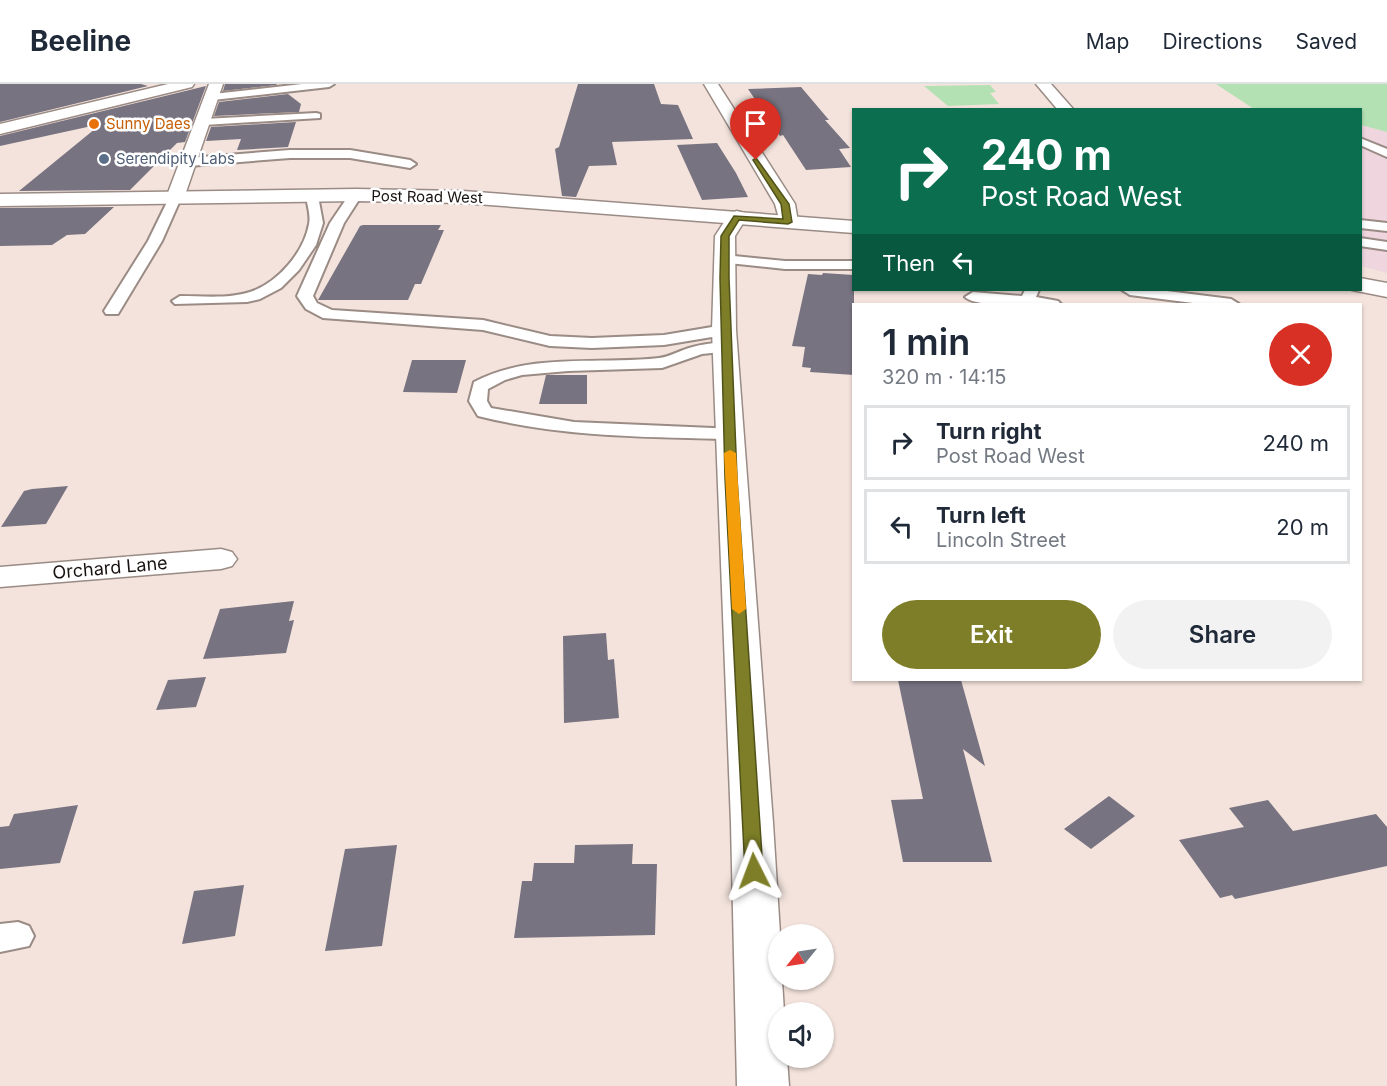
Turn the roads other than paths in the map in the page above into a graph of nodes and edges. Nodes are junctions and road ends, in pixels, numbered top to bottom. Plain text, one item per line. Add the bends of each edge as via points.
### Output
1 (188, 84) edge
2 (328, 84) edge
3 (711, 84) edge
4 (1043, 84) edge
5 (215, 91) edge
6 (1065, 108) edge
7 (316, 116) dead end
8 (204, 122) junction
9 (0, 129) edge
10 (1362, 142) edge
11 (1384, 159) edge
12 (189, 162) junction
13 (410, 164) dead end
14 (356, 195) junction
15 (312, 196) junction
16 (175, 198) junction
17 (0, 200) edge
18 (736, 217) junction
19 (788, 222) junction
20 (1362, 224) edge
21 (852, 227) edge
22 (1387, 227) edge
23 (1362, 242) edge
24 (1387, 246) edge
25 (852, 265) edge
26 (724, 268) junction
27 (1362, 285) edge
28 (1387, 290) edge
29 (1137, 291) edge
30 (1030, 295) edge
31 (973, 297) dead end
32 (180, 301) dead end
33 (1050, 303) edge
34 (1224, 303) edge
35 (112, 310) dead end
36 (724, 338) junction
37 (729, 433) junction
38 (221, 559) dead end
39 (0, 577) edge
40 (763, 1086) edge

1 - 9 street
2 - 5 lane
3 - 19 street via 785,204
4 - 6 street
5 - 8 street
7 - 8 lane
8 - 12 street
10 - 11 lane
12 - 13 lane via 350,154
12 - 16 street
14 - 15 street, Post Road West
14 - 18 street, Post Road West via 506,199
14 - 36 lane via 337,223 305,296 314,309 329,315 483,325 550,341
15 - 16 street, Post Road West
15 - 32 lane via 317,222 312,239 290,270 269,290 253,296
16 - 17 street, Post Road West
16 - 35 lane via 150,250
18 - 19 street, Post Road West
18 - 26 street via 725,236
19 - 21 street, Post Road West
20 - 22 lane
23 - 24 lane
25 - 26 lane
26 - 36 street
27 - 28 street
29 - 34 lane
30 - 31 lane
30 - 33 lane
36 - 37 street
36 - 37 lane via 682,358 656,364 552,367 493,377 480,386 478,401 484,412 515,421 620,430
37 - 40 street
38 - 39 street, Orchard Lane

